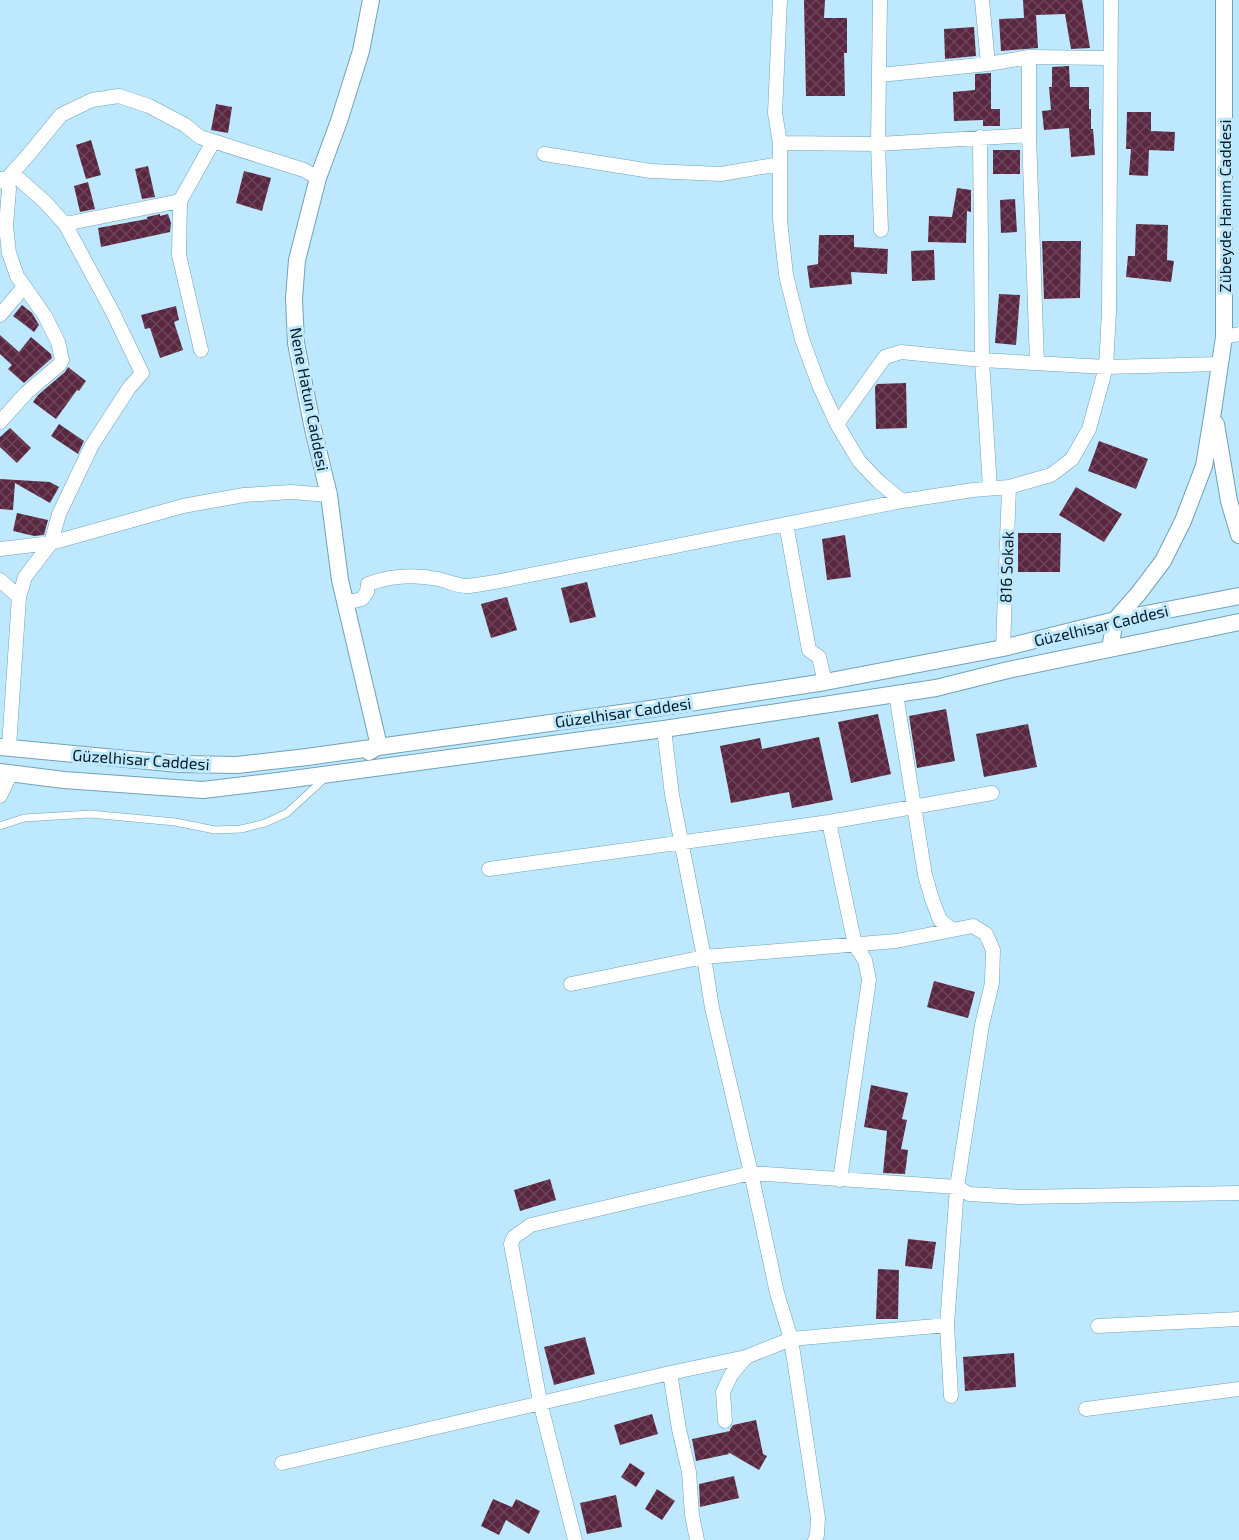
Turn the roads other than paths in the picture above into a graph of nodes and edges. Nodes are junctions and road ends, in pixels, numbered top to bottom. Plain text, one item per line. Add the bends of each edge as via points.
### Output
1 (371, 0) edge
2 (780, 0) edge
3 (880, 0) edge
4 (982, 0) edge
5 (1111, 0) edge
6 (1224, 0) edge
7 (1029, 57) junction
8 (1110, 58) junction
9 (988, 64) junction
10 (880, 75) junction
11 (1029, 135) junction
12 (980, 137) junction
13 (213, 142) junction
14 (780, 143) junction
15 (878, 144) junction
16 (544, 154) dead end
17 (780, 164) junction
18 (318, 178) junction
19 (2, 181) edge
20 (180, 201) junction
21 (65, 224) junction
22 (881, 230) dead end
23 (24, 287) junction
24 (0, 315) edge
25 (1231, 335) edge
26 (201, 350) dead end
27 (982, 360) junction
28 (1037, 363) junction
29 (1220, 364) junction
30 (1107, 367) junction
31 (1214, 411) junction
32 (0, 422) edge
33 (837, 424) junction
34 (1009, 487) junction
35 (990, 488) junction
36 (329, 495) junction
37 (902, 501) junction
38 (786, 524) junction
39 (1239, 535) edge
40 (51, 543) junction
41 (0, 549) edge
42 (0, 580) edge
43 (1239, 596) edge
44 (19, 597) junction
45 (345, 603) junction
46 (1115, 620) junction
47 (1239, 622) edge
48 (1004, 648) junction
49 (1110, 649) junction
50 (825, 682) junction
51 (896, 694) junction
52 (664, 729) junction
53 (379, 746) junction
54 (4, 747) edge
55 (5, 773) edge
56 (329, 774) junction
57 (992, 793) dead end
58 (0, 796) edge
59 (914, 806) junction
60 (829, 822) junction
61 (0, 826) edge
62 (681, 842) junction
63 (489, 869) dead end
64 (951, 929) junction
65 (855, 945) junction
66 (704, 957) junction
67 (571, 984) dead end
68 (751, 1173) junction
69 (840, 1180) junction
70 (957, 1187) junction
71 (1239, 1193) edge
72 (1239, 1319) edge
73 (947, 1325) junction
74 (1098, 1326) dead end
75 (790, 1340) junction
76 (746, 1357) junction
77 (670, 1372) junction
78 (1239, 1389) edge
79 (951, 1396) dead end
80 (540, 1402) junction
81 (1086, 1409) dead end
82 (725, 1421) dead end
83 (282, 1462) dead end
84 (575, 1540) edge
85 (697, 1540) edge
86 (815, 1540) edge

1 - 18 street, Nene Hatun Caddesi via 361,51
2 - 14 street via 775,113
3 - 10 street
4 - 9 street
5 - 8 street
6 - 25 street, Zübeyde Hanım Caddesi
7 - 8 street
7 - 9 street
7 - 11 street
8 - 30 street
9 - 10 street
10 - 15 street
11 - 12 street
11 - 28 street
12 - 15 street
12 - 27 street
13 - 18 street via 304,170
13 - 19 street via 149,106 119,96 92,100 62,115
13 - 20 street
14 - 15 street
14 - 17 street
15 - 22 street
16 - 17 street via 651,171 722,174
17 - 33 street via 780,220 786,275 802,339
18 - 36 street, Nene Hatun Caddesi via 297,260 294,298 298,353
19 - 21 street via 19,179
19 - 23 street via 9,189 9,253
20 - 21 street
20 - 26 street via 179,255
21 - 40 street via 142,373 92,445 59,514
23 - 24 street
23 - 32 street via 58,342 62,360
25 - 29 street, Zübeyde Hanım Caddesi
27 - 28 street
27 - 33 street via 901,352 885,357
27 - 35 street
28 - 30 street
29 - 30 street
29 - 31 street, Zübeyde Hanım Caddesi
30 - 34 street via 1089,429 1072,459 1051,476
31 - 39 street, Zübeyde Hanım Caddesi via 1229,501
31 - 46 street, Zübeyde Hanım Caddesi via 1204,466 1183,521 1163,561
33 - 37 street via 859,461
34 - 35 street
34 - 48 street, 816 Sokak
35 - 37 street
36 - 40 street via 244,495 183,506
36 - 45 street, Nene Hatun Caddesi
37 - 38 street
38 - 45 street via 466,586 411,575 390,578 368,584 362,599
38 - 50 street via 809,650 819,657
40 - 41 street
40 - 44 street via 25,577
42 - 44 street
43 - 46 street, Güzelhisar Caddesi
44 - 54 street
45 - 53 street, Nene Hatun Caddesi
46 - 48 street, Güzelhisar Caddesi
46 - 49 street
47 - 49 street, Güzelhisar Caddesi
48 - 50 street, Güzelhisar Caddesi
49 - 51 street, Güzelhisar Caddesi
50 - 53 street, Güzelhisar Caddesi
51 - 52 street, Güzelhisar Caddesi
51 - 59 street
52 - 56 street, Güzelhisar Caddesi
52 - 62 street
53 - 54 street, Güzelhisar Caddesi via 237,765 179,764
53 - 56 street
55 - 56 street, Güzelhisar Caddesi via 203,790
55 - 58 street
56 - 61 lane via 287,813 241,829 215,830 90,814 24,818
57 - 59 street
59 - 60 street
59 - 64 street via 932,899 940,920
60 - 62 street
60 - 65 street
62 - 63 street
62 - 66 street
64 - 65 street
64 - 70 street via 973,926 986,934 993,950 992,983
65 - 66 street
65 - 69 street via 865,960 869,980
66 - 67 street
66 - 68 street via 712,1008
68 - 69 street
68 - 75 street
68 - 80 street via 531,1225 514,1237 511,1244
69 - 70 street
70 - 71 street via 969,1194 1020,1197
70 - 73 street
72 - 74 street
73 - 75 street
73 - 79 street
75 - 76 street
75 - 86 street via 818,1518
76 - 77 street
76 - 82 street via 723,1392
77 - 80 street
77 - 85 street
78 - 81 street
80 - 83 street
80 - 84 street

